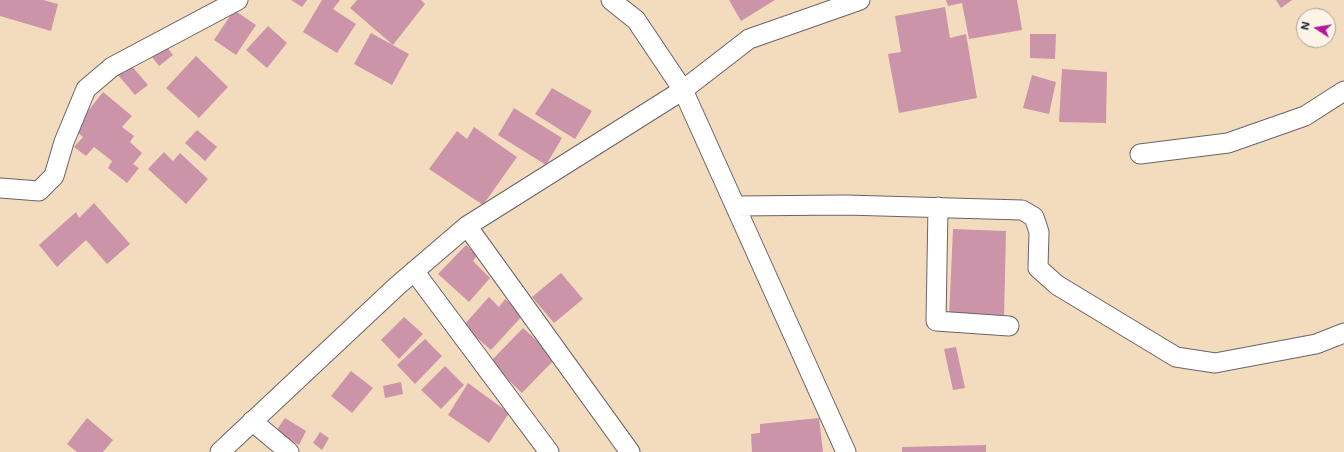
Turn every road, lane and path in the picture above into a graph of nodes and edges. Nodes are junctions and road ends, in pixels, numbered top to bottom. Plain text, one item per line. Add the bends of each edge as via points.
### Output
1 (238, 0) edge
2 (611, 0) edge
3 (860, 0) edge
4 (683, 90) junction
5 (1344, 91) edge
6 (1140, 154) dead end
7 (0, 188) edge
8 (736, 206) junction
9 (938, 207) junction
10 (467, 226) junction
11 (414, 271) junction
12 (1009, 326) dead end
13 (1344, 333) edge
14 (252, 422) junction
15 (220, 452) edge
16 (289, 452) edge
17 (549, 452) edge
18 (630, 452) edge
19 (846, 452) edge

1 - 7 street via 112,67 86,89 64,142 54,176 39,191
2 - 4 street via 636,20
3 - 4 street via 749,39
4 - 8 street
4 - 10 street
5 - 6 street via 1305,116 1228,143
8 - 9 street
8 - 19 street
9 - 12 street via 936,321
9 - 13 street via 1022,210 1034,217 1038,232 1038,268 1056,285 1176,357 1215,363 1316,344
10 - 11 street
10 - 18 street
11 - 14 street
11 - 17 street
14 - 15 street
14 - 16 street

